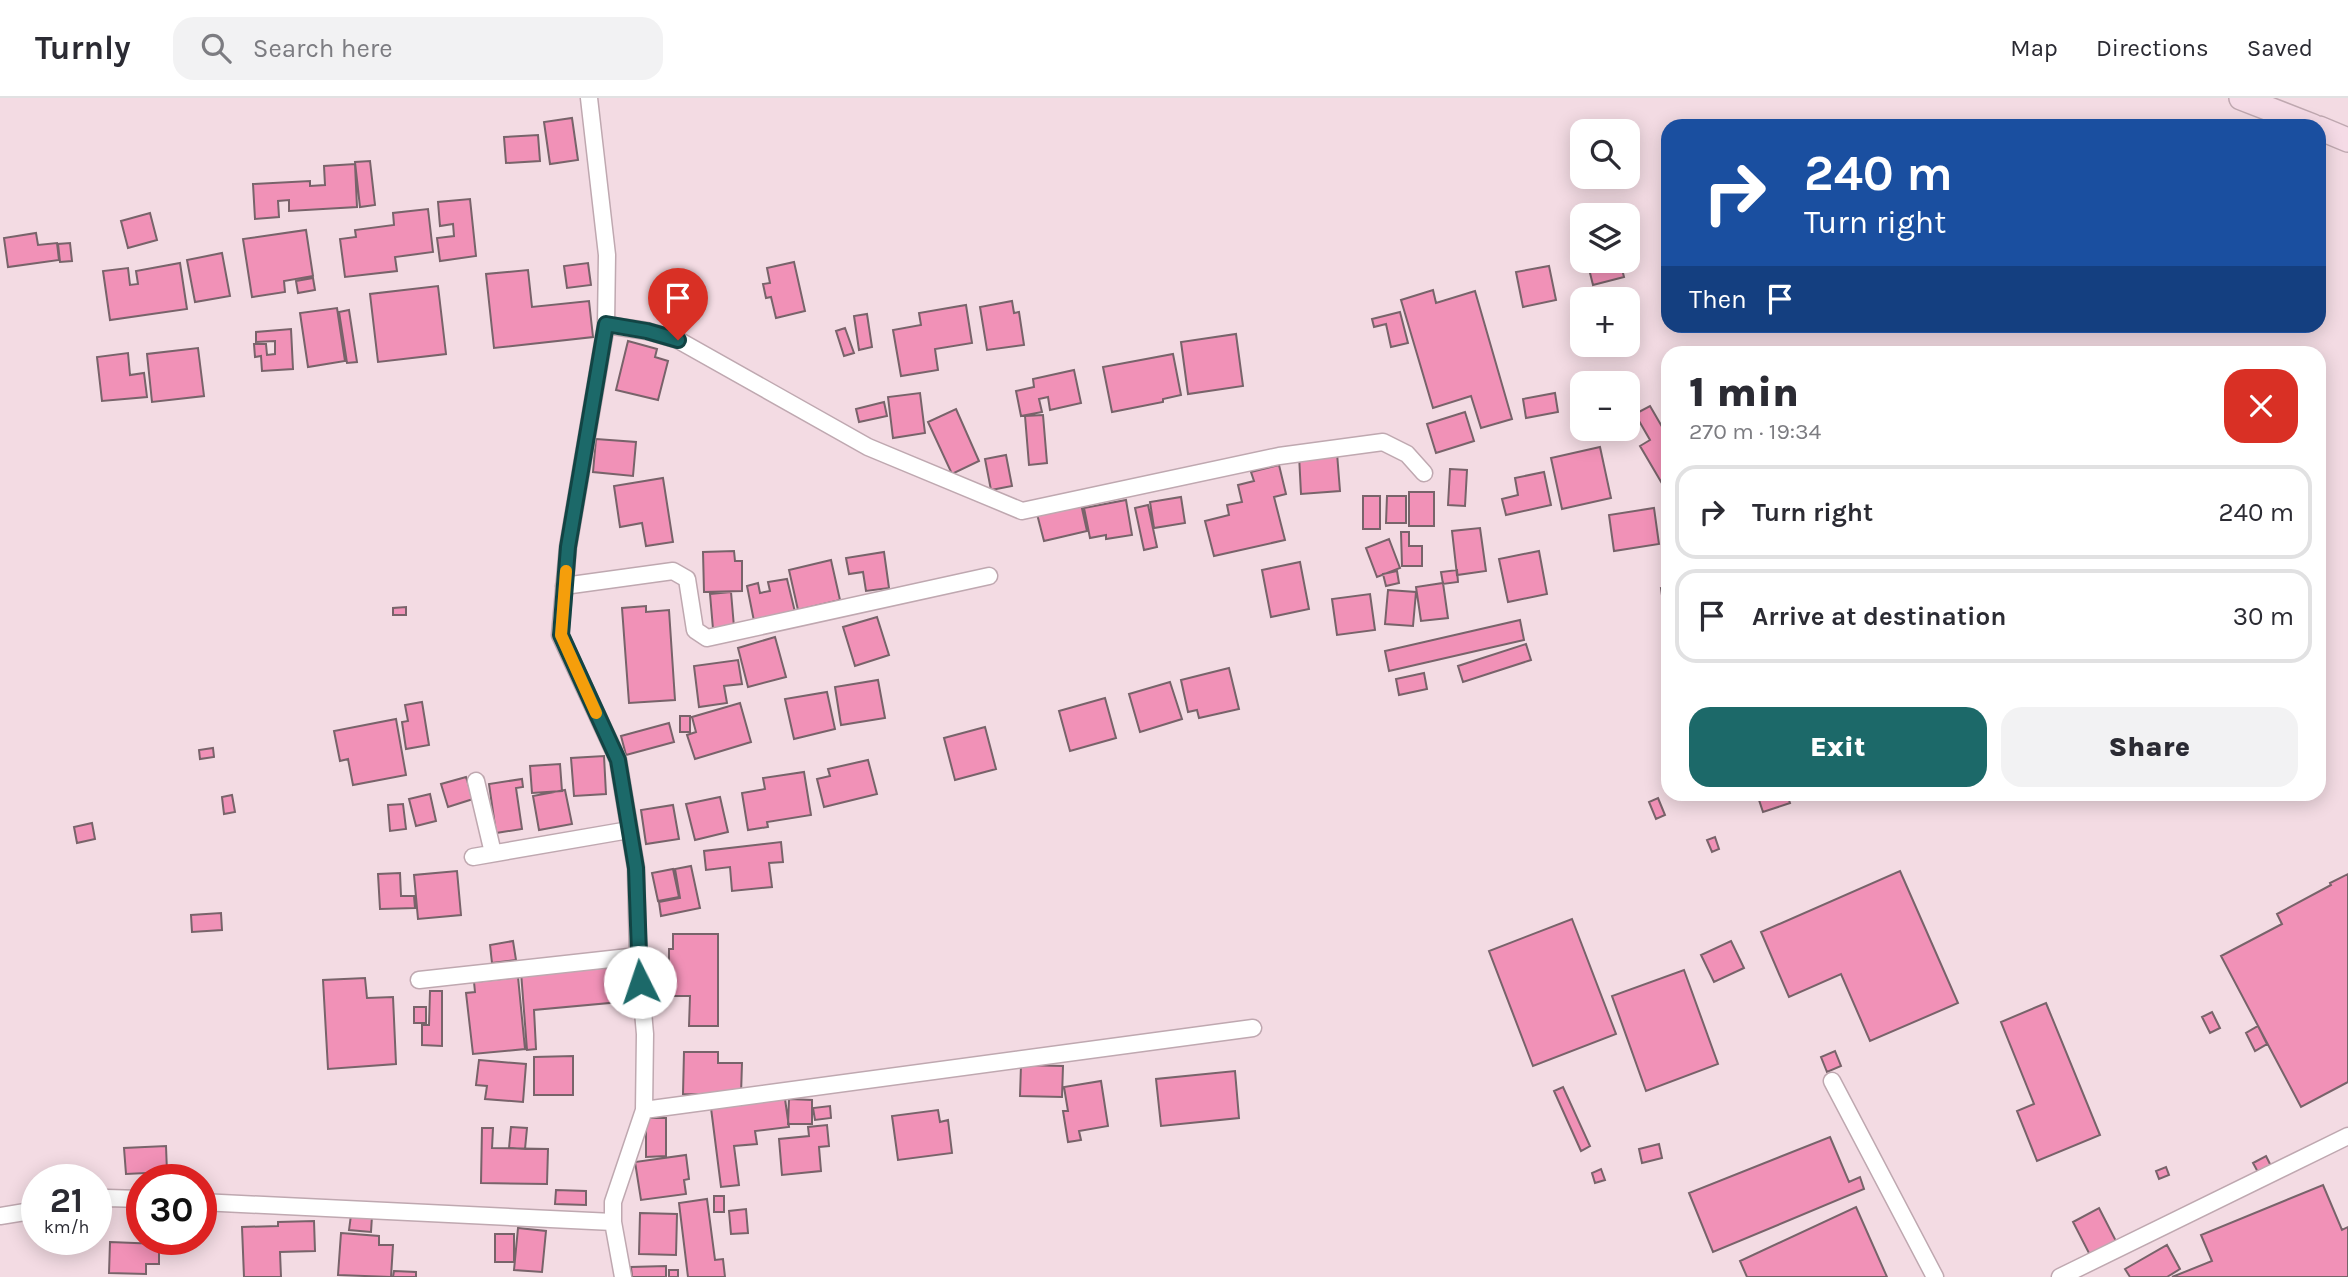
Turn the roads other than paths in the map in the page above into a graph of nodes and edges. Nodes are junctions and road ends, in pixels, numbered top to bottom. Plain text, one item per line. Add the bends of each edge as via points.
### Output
1 (589, 98) edge
2 (2241, 98) edge
3 (2295, 119) edge
4 (2326, 131) edge
5 (2348, 140) edge
6 (606, 324) junction
7 (1424, 474) dead end
8 (989, 576) dead end
9 (564, 586) junction
10 (476, 780) dead end
11 (629, 830) junction
12 (493, 853) junction
13 (473, 857) dead end
14 (638, 956) junction
15 (419, 980) dead end
16 (1253, 1028) dead end
17 (1832, 1081) dead end
18 (644, 1110) junction
19 (2348, 1136) edge
20 (217, 1203) edge
21 (21, 1213) edge
22 (0, 1216) edge
23 (613, 1222) junction
24 (623, 1277) edge
25 (1935, 1277) edge
26 (2060, 1277) edge

1 - 6 street via 607,255
2 - 3 main road
4 - 5 main road
6 - 7 street via 678,340 869,447 1022,511 1279,456 1383,442 1407,454
6 - 9 street
8 - 9 street via 707,638 695,630 687,579 673,571
9 - 11 street via 561,635 618,760
10 - 12 street
11 - 12 street
11 - 14 street via 636,868
12 - 13 street
14 - 15 street
14 - 18 street via 645,1034
16 - 18 street
17 - 25 street
18 - 23 street via 613,1202
19 - 26 street
20 - 23 street
21 - 22 street
23 - 24 street

